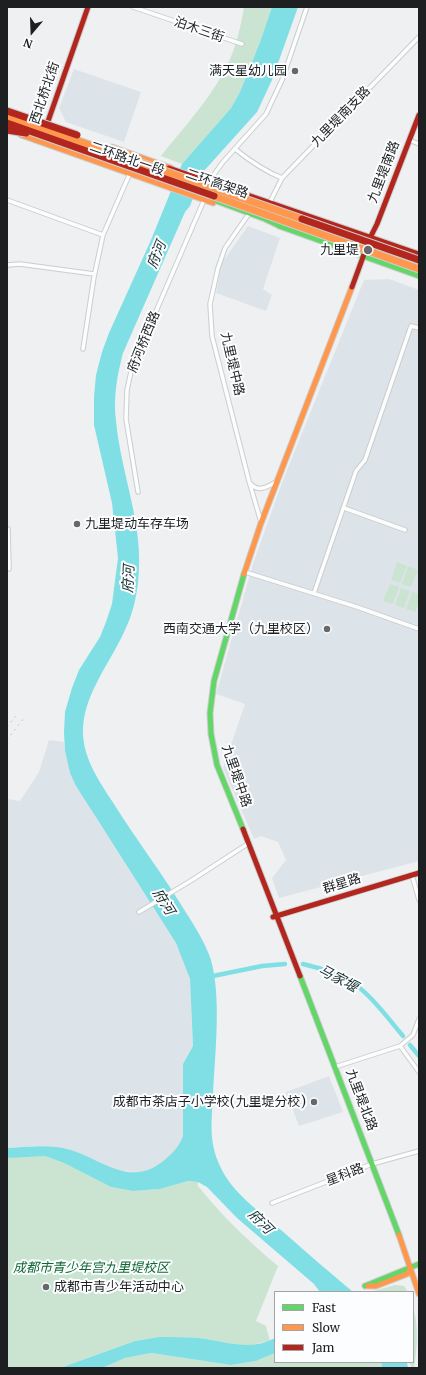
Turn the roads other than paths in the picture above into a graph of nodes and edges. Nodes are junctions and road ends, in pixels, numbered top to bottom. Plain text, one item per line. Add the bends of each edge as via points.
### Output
1 (88, 7) edge
2 (133, 7) edge
3 (307, 7) edge
4 (419, 37) edge
5 (242, 44) dead end
6 (7, 113) edge
7 (419, 115) edge
8 (7, 123) edge
9 (46, 127) junction
10 (7, 130) edge
11 (50, 138) junction
12 (409, 140) junction
13 (41, 142) junction
14 (419, 144) edge
15 (235, 150) junction
16 (173, 169) junction
17 (130, 173) junction
18 (282, 178) junction
19 (210, 182) junction
20 (202, 199) junction
21 (7, 200) edge
22 (270, 202) junction
23 (248, 215) junction
24 (282, 227) junction
25 (103, 235) junction
26 (370, 238) junction
27 (419, 254) edge
28 (364, 257) junction
29 (419, 260) edge
30 (7, 266) edge
31 (419, 269) edge
32 (94, 274) junction
33 (419, 276) edge
34 (419, 328) edge
35 (83, 349) dead end
36 (248, 481) junction
37 (276, 482) junction
38 (138, 492) dead end
39 (344, 508) junction
40 (261, 523) junction
41 (8, 529) dead end
42 (405, 530) dead end
43 (8, 537) edge
44 (9, 569) dead end
45 (245, 572) junction
46 (314, 593) junction
47 (419, 629) edge
48 (249, 843) junction
49 (416, 874) edge
50 (419, 900) edge
51 (140, 912) dead end
52 (275, 916) junction
53 (419, 1019) edge
54 (400, 1046) junction
55 (335, 1066) junction
56 (419, 1072) edge
57 (419, 1151) edge
58 (372, 1164) junction
59 (272, 1203) dead end
60 (419, 1264) edge
61 (411, 1268) junction
62 (419, 1294) edge

1 - 9 main road, 西北桥北街
2 - 5 street, 泊木三街
3 - 15 street via 276,94 266,114
4 - 18 street, 九里堤南支路
6 - 9 main road, 二环路北一段
6 - 16 main road, bridge
6 - 29 main road, 二环高架路, bridge
7 - 12 main road, 九里堤南路
8 - 11 main road, 二环高架路, bridge
9 - 13 main road, 西北桥北街
9 - 16 main road, 二环路北一段
10 - 11 main road, bridge
10 - 13 main road, 二环路北一段
11 - 24 main road, bridge via 82,152 266,218
11 - 31 main road, 二环高架路, bridge
12 - 14 street
12 - 26 main road, 九里堤南路
13 - 17 main road, 二环路北一段
15 - 18 street via 254,165
15 - 19 street
16 - 19 main road, 二环路北一段
17 - 20 main road, 二环路北一段
17 - 25 street
18 - 22 street, 九里堤南支路
19 - 22 main road, 二环路北一段
20 - 23 main road, 二环路北一段
20 - 38 street, 府河桥西路 via 132,367 127,390 126,419
21 - 25 street
22 - 26 main road, 二环路北一段
23 - 24 main road, 二环路北一段
23 - 36 street, 九里堤中路 via 225,248 210,304 212,336
24 - 28 main road, 二环路北一段
25 - 32 street
26 - 27 main road, 二环路北一段
26 - 28 main road, 九里堤中路
28 - 33 main road, 二环路北一段
28 - 37 main road, 九里堤中路
30 - 32 street via 20,264
32 - 35 street
34 - 39 street via 412,326 365,460 356,471
36 - 37 street via 258,489
36 - 40 street, 九里堤中路
37 - 40 main road, 九里堤中路
39 - 42 street
39 - 46 street
40 - 45 main road, 九里堤中路
41 - 43 street
43 - 44 street
45 - 46 street
45 - 48 main road, 九里堤中路 via 214,681 210,720 212,748 217,765
46 - 47 street
48 - 51 street
48 - 52 main road, 九里堤中路
49 - 50 street
49 - 52 main road, 群星路
52 - 55 main road, 九里堤北路
53 - 54 street via 413,1035
54 - 55 street
54 - 56 street
55 - 58 main road, 九里堤北路
57 - 58 street, 星科路
58 - 59 street, 星科路
58 - 61 main road, 九里堤北路
60 - 61 main road
61 - 61 main road via 406,1269 365,1286 376,1286 407,1274
61 - 62 main road, 九里堤北路

